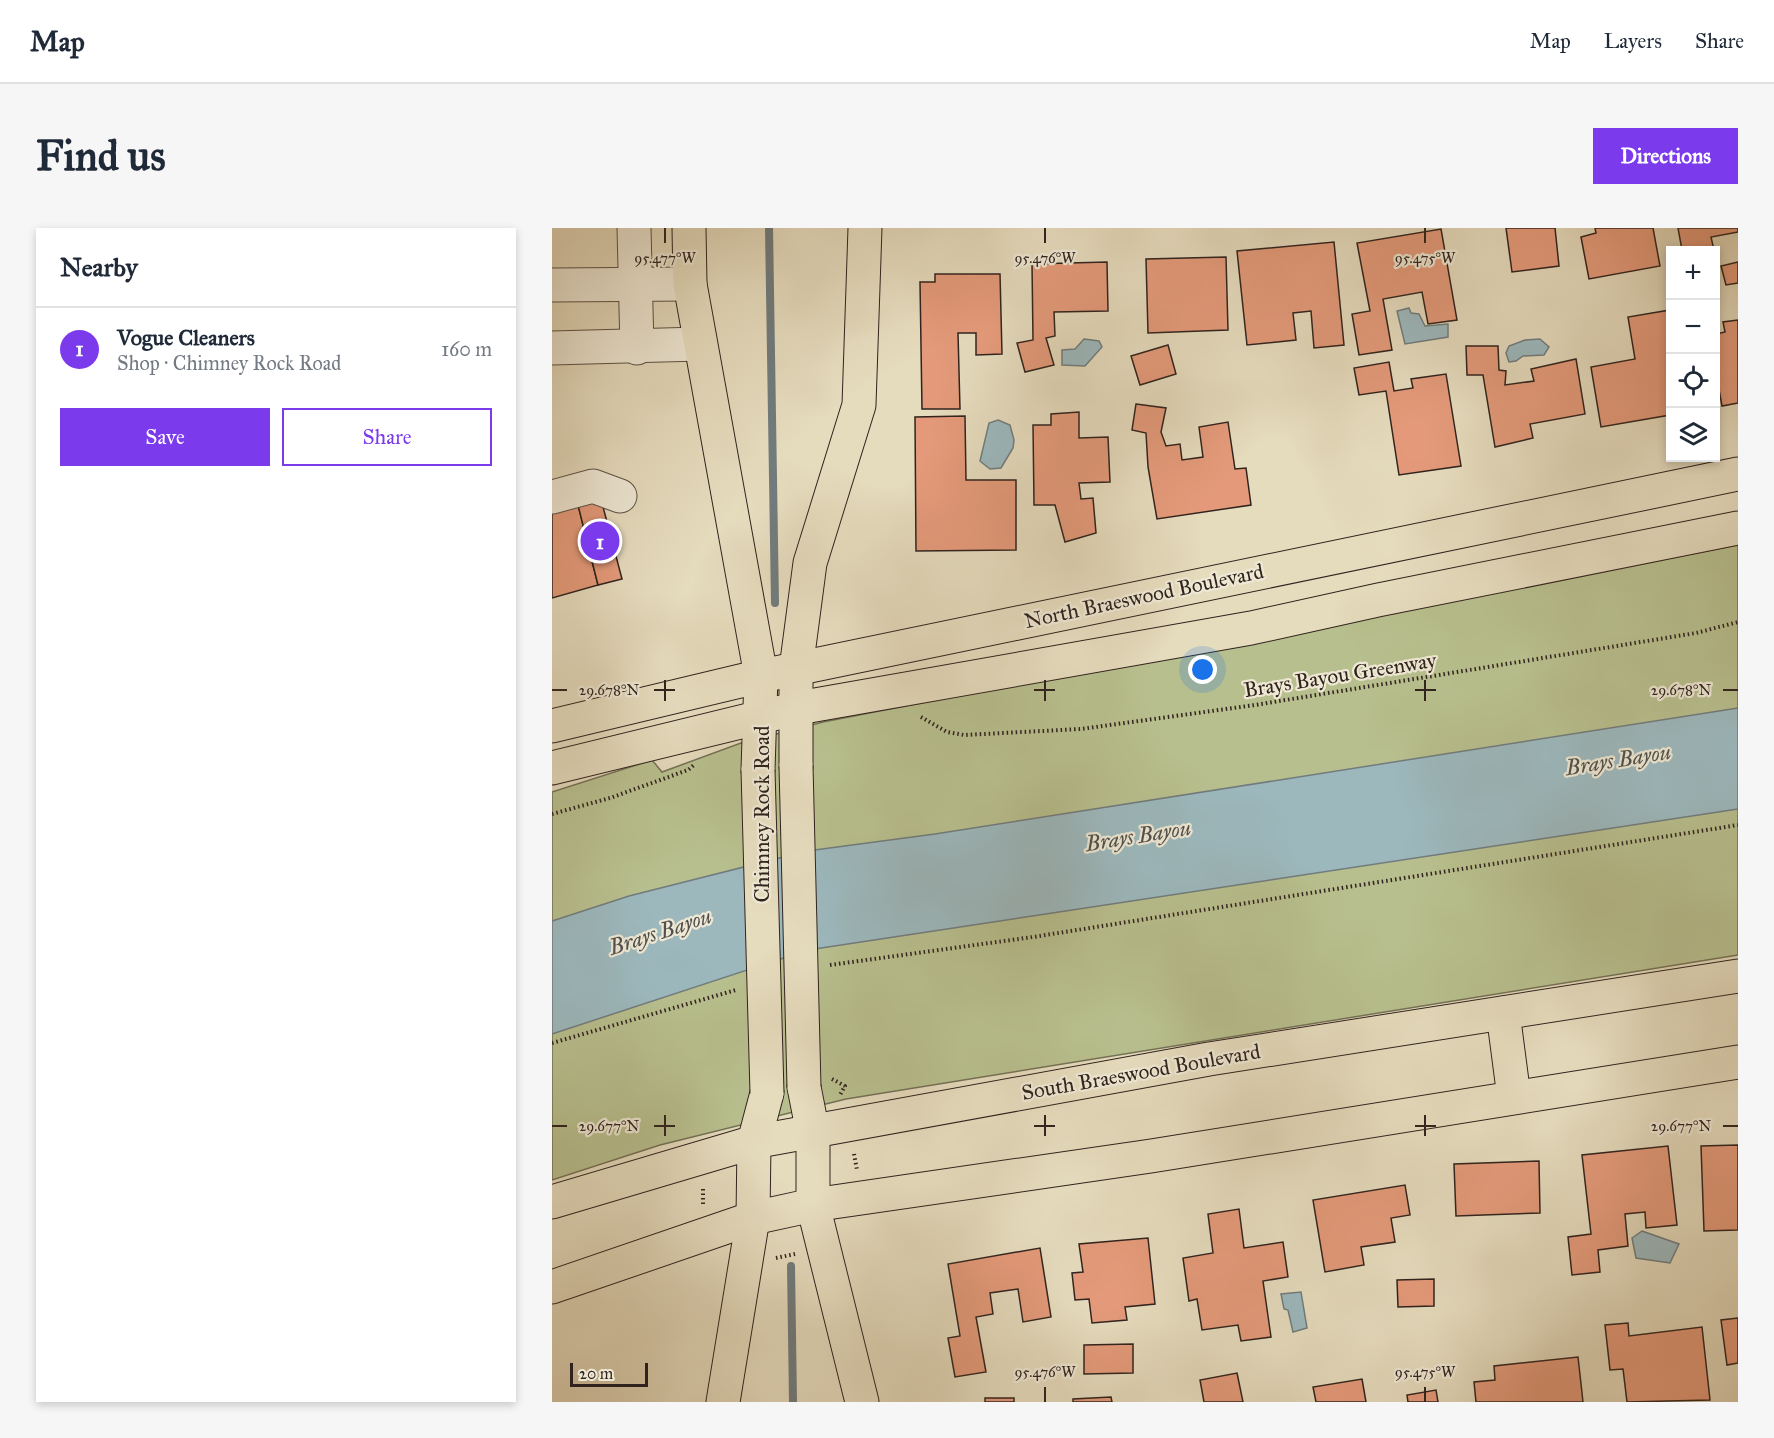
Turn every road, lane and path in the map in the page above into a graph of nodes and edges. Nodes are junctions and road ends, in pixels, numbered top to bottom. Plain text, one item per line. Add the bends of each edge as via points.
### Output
1 (634, 228) edge
2 (689, 228) edge
3 (865, 228) edge
4 (690, 284) junction
5 (552, 285) edge
6 (635, 285) junction
7 (700, 344) junction
8 (552, 348) edge
9 (636, 348) junction
10 (1738, 474) edge
11 (620, 496) dead end
12 (552, 497) edge
13 (1738, 528) edge
14 (1370, 549) junction
15 (1378, 600) junction
16 (1738, 624) edge
17 (796, 669) junction
18 (761, 676) junction
19 (798, 708) junction
20 (913, 713) dead end
21 (762, 716) junction
22 (552, 726) edge
23 (699, 757) dead end
24 (552, 768) edge
25 (552, 814) edge
26 (1738, 825) edge
27 (820, 967) dead end
28 (1738, 976) edge
29 (741, 988) dead end
30 (1503, 1013) junction
31 (552, 1043) edge
32 (1738, 1062) edge
33 (1514, 1097) junction
34 (813, 1133) junction
35 (754, 1142) junction
36 (552, 1202) edge
37 (813, 1205) junction
38 (753, 1218) junction
39 (803, 1252) dead end
40 (771, 1260) dead end
41 (552, 1287) edge
42 (723, 1402) edge
43 (862, 1402) edge

1 - 6 lane
2 - 4 main road, Chimney Rock Road
3 - 17 main road, Chimney Rock Road via 859,405 810,563
4 - 6 lane
4 - 7 main road, Chimney Rock Road
5 - 6 lane
6 - 9 lane
7 - 9 lane
7 - 18 main road, Chimney Rock Road
8 - 9 lane
10 - 14 main road, North Braeswood Boulevard
11 - 12 lane via 593,486
13 - 15 main road
14 - 15 main road
14 - 17 main road, North Braeswood Boulevard
15 - 19 main road via 1251,628
16 - 20 path, Brays Bayou Greenway via 1278,701 1081,729 964,735 947,732
17 - 18 main road, North Braeswood Boulevard
17 - 19 main road, Chimney Rock Road
18 - 21 main road, Chimney Rock Road
18 - 22 main road, North Braeswood Boulevard
19 - 21 main road
19 - 34 main road, Chimney Rock Road, bridge via 804,1087
21 - 24 main road
21 - 35 main road, Chimney Rock Road, bridge via 758,770 766,1093
23 - 25 path via 688,770
26 - 27 path
28 - 30 main road, South Braeswood Boulevard
29 - 31 path
30 - 33 main road
30 - 34 main road, South Braeswood Boulevard via 1209,1059
32 - 33 main road
33 - 37 main road via 1151,1156
34 - 35 main road, South Braeswood Boulevard
34 - 37 main road, Chimney Rock Road
35 - 36 main road, South Braeswood Boulevard
35 - 38 main road, Chimney Rock Road
37 - 38 main road
37 - 43 main road
38 - 41 main road
38 - 42 main road, Chimney Rock Road
39 - 40 path

